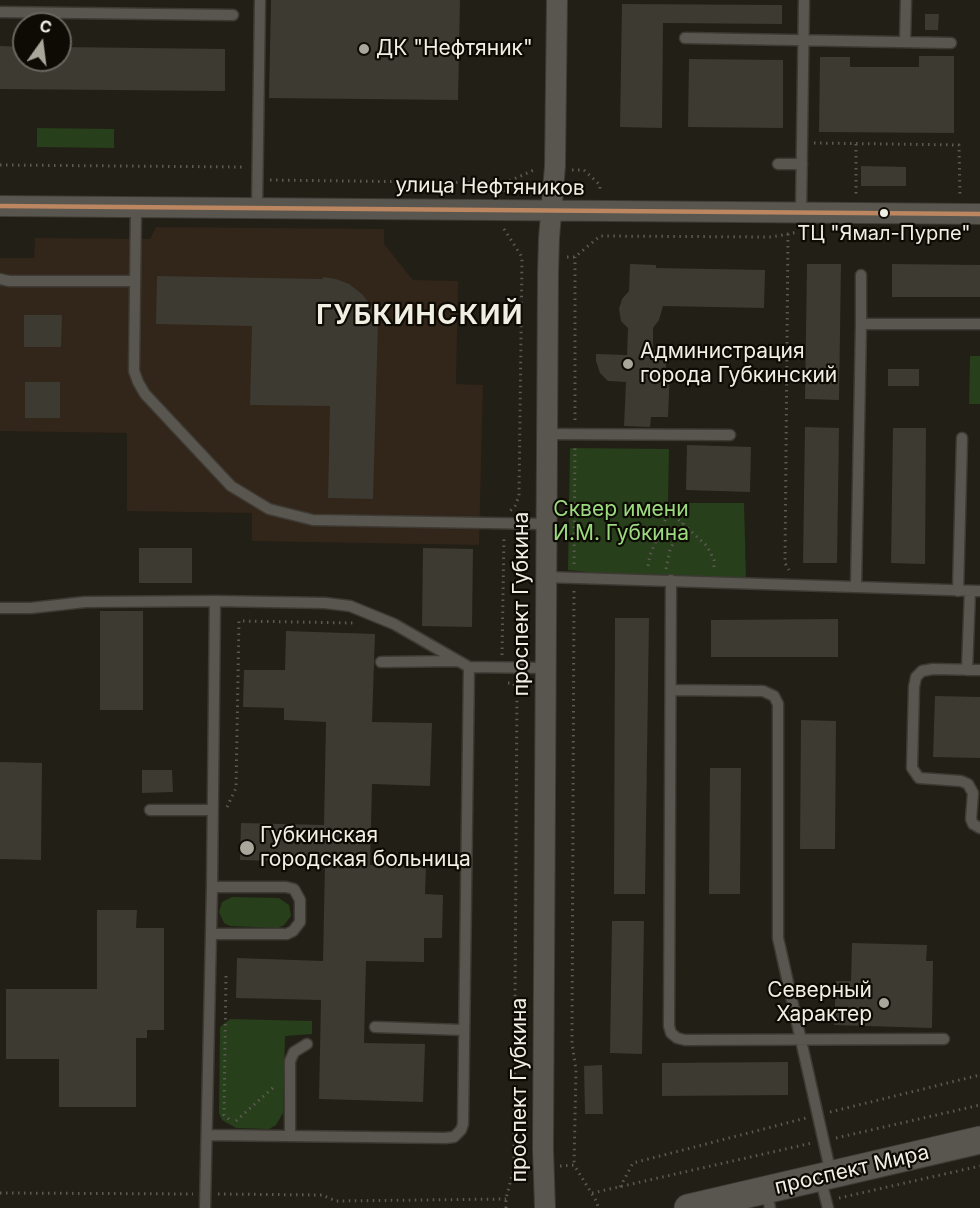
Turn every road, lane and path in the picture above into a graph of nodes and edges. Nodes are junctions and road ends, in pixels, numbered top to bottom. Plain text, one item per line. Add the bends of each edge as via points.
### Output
1 (260, 0) edge
2 (557, 0) edge
3 (804, 0) edge
4 (906, 0) edge
5 (0, 12) edge
6 (232, 15) dead end
7 (685, 38) dead end
8 (804, 42) junction
9 (905, 42) junction
10 (951, 43) dead end
11 (802, 143) junction
12 (856, 144) junction
13 (778, 164) dead end
14 (802, 164) junction
15 (0, 165) edge
16 (258, 168) junction
17 (265, 180) dead end
18 (506, 183) dead end
19 (959, 196) dead end
20 (856, 201) dead end
21 (0, 206) edge
22 (136, 207) junction
23 (257, 209) junction
24 (551, 212) junction
25 (980, 214) edge
26 (803, 222) junction
27 (504, 229) dead end
28 (789, 234) junction
29 (600, 236) dead end
30 (576, 257) dead end
31 (861, 275) dead end
32 (0, 279) edge
33 (135, 281) junction
34 (861, 324) junction
35 (980, 324) edge
36 (547, 434) junction
37 (574, 434) junction
38 (730, 435) dead end
39 (962, 438) dead end
40 (683, 523) junction
41 (504, 524) junction
42 (546, 524) junction
43 (793, 572) dead end
44 (546, 577) junction
45 (574, 577) junction
46 (646, 580) junction
47 (667, 580) junction
48 (714, 582) junction
49 (856, 587) junction
50 (958, 591) junction
51 (975, 591) edge
52 (215, 601) junction
53 (0, 608) edge
54 (458, 661) junction
55 (381, 662) dead end
56 (469, 667) junction
57 (502, 668) junction
58 (545, 668) junction
59 (967, 670) junction
60 (980, 670) edge
61 (671, 690) junction
62 (150, 810) dead end
63 (212, 810) junction
64 (980, 828) edge
65 (212, 887) junction
66 (211, 934) junction
67 (375, 1027) dead end
68 (464, 1030) junction
69 (944, 1039) dead end
70 (800, 1040) junction
71 (308, 1044) dead end
72 (980, 1075) edge
73 (284, 1078) dead end
74 (980, 1105) edge
75 (818, 1115) junction
76 (236, 1121) dead end
77 (207, 1135) junction
78 (290, 1136) junction
79 (980, 1140) edge
80 (823, 1141) junction
81 (574, 1165) dead end
82 (980, 1166) edge
83 (514, 1167) dead end
84 (581, 1176) dead end
85 (620, 1187) junction
86 (826, 1190) edge
87 (0, 1193) edge
88 (592, 1193) junction
89 (205, 1194) junction
90 (768, 1199) edge
91 (205, 1208) edge
92 (506, 1208) edge
93 (545, 1208) edge
94 (598, 1208) edge
95 (688, 1208) edge

1 - 16 lane
2 - 24 street, проспект Губкина
3 - 8 lane
4 - 9 lane
5 - 6 lane
7 - 8 lane
8 - 9 lane
8 - 11 lane
9 - 10 lane
11 - 12 path
11 - 14 lane
12 - 19 path via 959,145
12 - 20 path
13 - 14 lane
14 - 26 lane
15 - 16 path
16 - 23 lane
17 - 18 path
21 - 22 street, улица Нефтяников
22 - 23 street, улица Нефтяников
22 - 33 lane
23 - 24 street, улица Нефтяников
24 - 26 street, улица Нефтяников
24 - 36 street, проспект Губкина
25 - 26 street, улица Нефтяников
26 - 28 path
27 - 41 path via 522,257 519,496 504,516
28 - 29 path
28 - 43 path via 785,563
30 - 37 path
31 - 34 lane
32 - 33 lane
33 - 41 lane via 138,382 231,486 251,500 269,509 313,520
34 - 35 lane
34 - 49 lane
36 - 37 lane
36 - 42 street, проспект Губкина
37 - 38 lane
37 - 45 path
39 - 50 lane
40 - 46 path via 669,511 650,555
40 - 47 path via 670,550
40 - 48 path via 707,546 714,560
41 - 42 lane
41 - 57 path
42 - 44 street, проспект Губкина
44 - 45 lane
44 - 58 street, проспект Губкина
45 - 46 lane
45 - 81 path
46 - 47 lane
47 - 48 lane
47 - 61 lane
48 - 49 lane
49 - 50 lane
50 - 51 lane
51 - 59 lane
52 - 53 lane via 85,602
52 - 54 lane via 350,606 394,624
52 - 63 lane
54 - 55 lane
54 - 56 lane
56 - 57 lane
56 - 68 lane
57 - 58 lane
57 - 83 path via 502,683 513,683 517,689
58 - 93 street, проспект Губкина
59 - 60 lane
59 - 64 lane via 933,669 916,677 912,768 919,778 968,784 973,793 971,819
61 - 70 lane via 763,691 774,696 778,704 777,925
61 - 70 lane via 671,1033 685,1040
62 - 63 lane
63 - 65 lane
65 - 66 lane
65 - 66 lane via 294,889 300,900 300,921 287,934
66 - 77 lane
67 - 68 lane
68 - 78 lane via 463,1124 454,1137
69 - 70 lane
70 - 75 lane
71 - 78 lane via 294,1052 291,1061
72 - 75 path
73 - 76 path
74 - 80 path
75 - 80 lane
75 - 85 path via 633,1163
77 - 78 lane
77 - 89 lane
79 - 86 main road, проспект Мира
80 - 85 path
80 - 86 lane
82 - 86 path
84 - 88 path
85 - 88 path
86 - 90 main road, проспект Мира
87 - 89 path
88 - 94 path
89 - 91 lane
89 - 92 path via 322,1195 336,1201 506,1199
90 - 95 main road, проспект Мира

